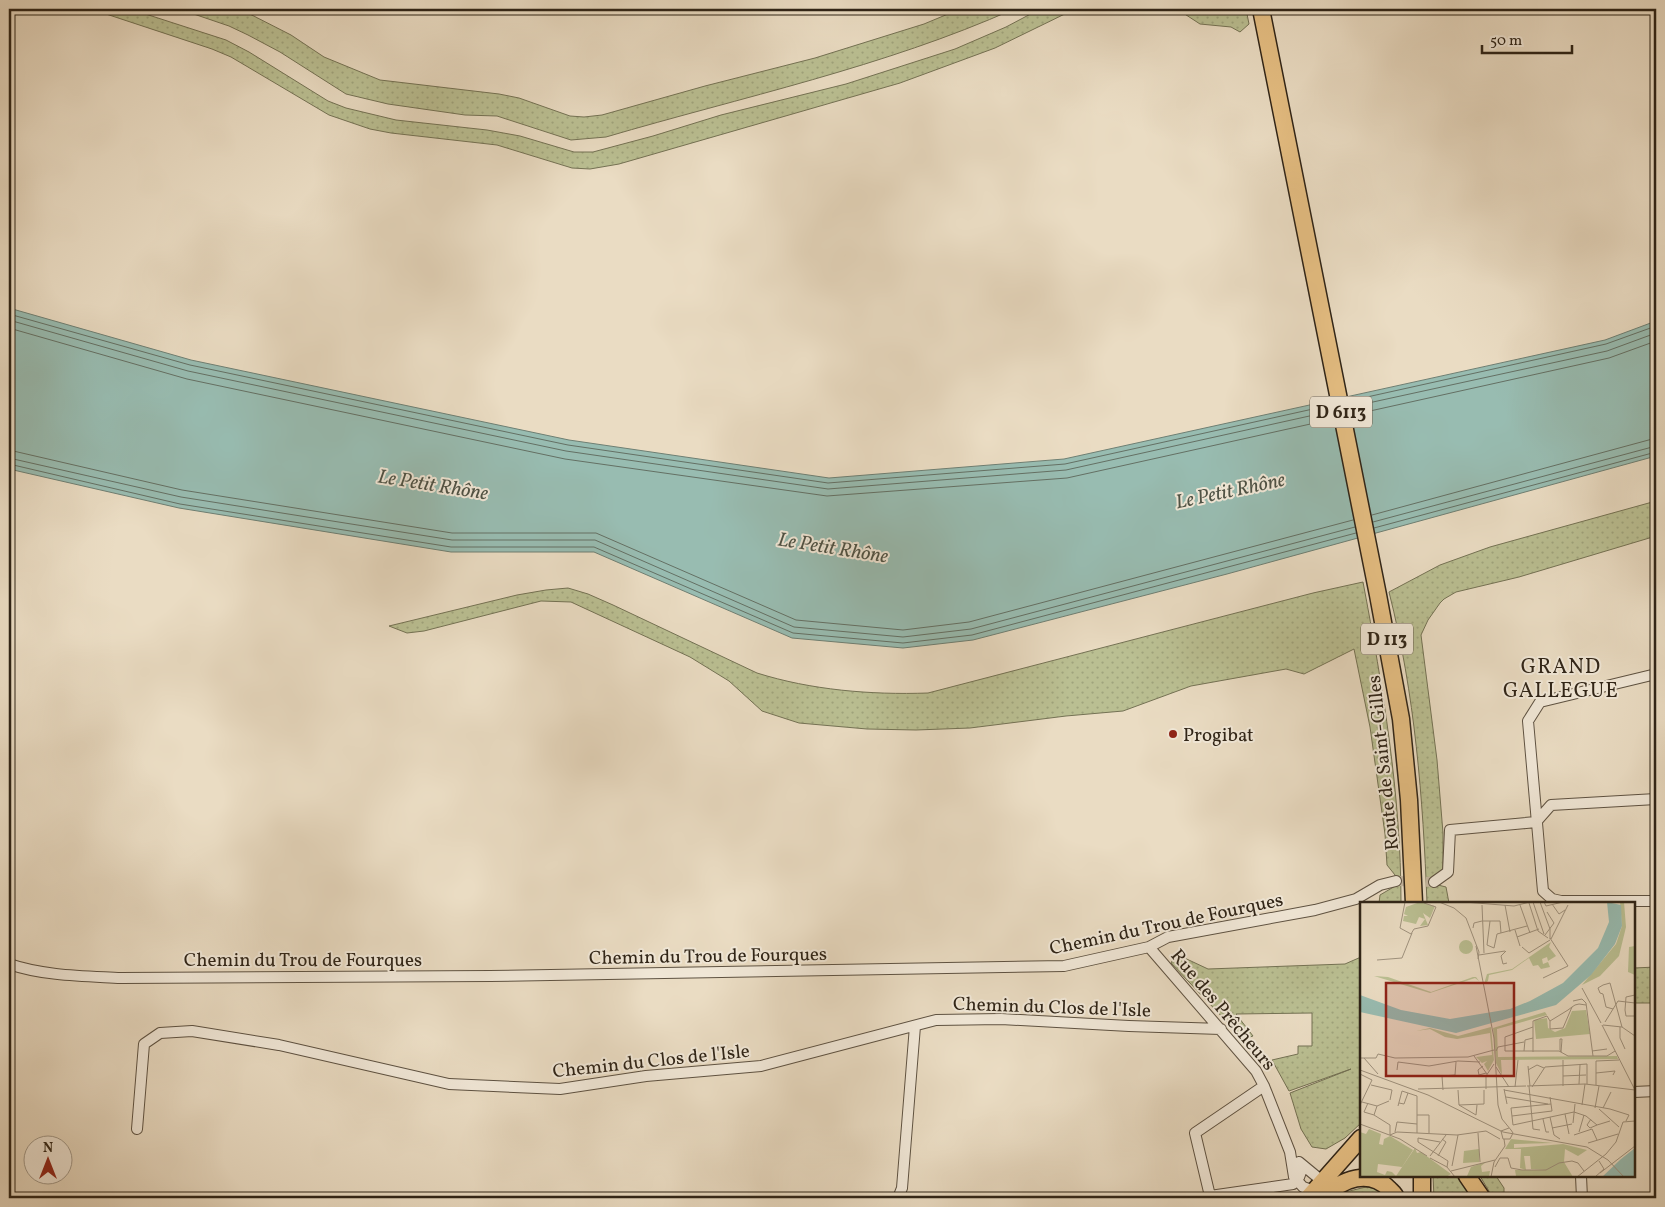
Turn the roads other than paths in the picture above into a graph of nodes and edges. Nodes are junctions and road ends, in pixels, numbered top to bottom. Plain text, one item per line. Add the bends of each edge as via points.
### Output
1 (1261, 9) edge
2 (1371, 560) joint
3 (1656, 674) edge
4 (1656, 799) edge
5 (1536, 822) junction
6 (1396, 881) tunnel mouth
7 (1434, 882) dead end
8 (1414, 902) edge
9 (1656, 902) edge
10 (1149, 947) junction
11 (9, 964) edge
12 (915, 1026) junction
13 (1221, 1029) junction
14 (1264, 1086) junction
15 (1656, 1091) edge
16 (1635, 1092) edge
17 (137, 1130) dead end
18 (1360, 1139) edge
19 (1290, 1152) junction
20 (1301, 1164) junction
21 (1422, 1177) edge
22 (1468, 1177) edge
23 (1581, 1177) edge
24 (1297, 1181) junction
25 (1320, 1192) edge
26 (898, 1198) edge
27 (1396, 1198) edge
28 (1422, 1198) edge
29 (1482, 1198) edge
30 (1582, 1198) edge

1 - 2 main road, D 6113
2 - 8 main road, Route de Saint-Gilles / D 113 via 1401,719 1410,800
3 - 5 street via 1540,702 1528,721
4 - 5 street via 1551,805
5 - 7 street via 1450,830 1448,872
5 - 9 street via 1543,891 1552,899
6 - 10 street, Chemin du Trou de Fourques via 1348,901 1315,910 1168,937
10 - 11 street, Chemin du Trou de Fourques via 1064,966 539,976 121,978 23,969
10 - 13 street, Rue des Prêcheurs
12 - 13 street, Chemin du Clos de l'Isle via 936,1020 1001,1019
12 - 17 street, Chemin du Clos de l'Isle via 761,1066 646,1076 560,1089 449,1084 279,1045 192,1032 160,1033 144,1044
12 - 26 street via 902,1188
13 - 14 street, Rue des Prêcheurs via 1256,1071
14 - 19 street, Rue des Prêcheurs
14 - 24 street via 1194,1133 1210,1196 1285,1186
15 - 16 street
18 - 25 main road
19 - 20 street, Rue des Prêcheurs
19 - 24 street, Rue des Prêcheurs
20 - 24 street
20 - 25 street, Rue des Prêcheurs
21 - 28 main road
22 - 29 main road
23 - 30 street
24 - 25 street via 1303,1187
25 - 27 main road via 1347,1180 1365,1177 1383,1182

